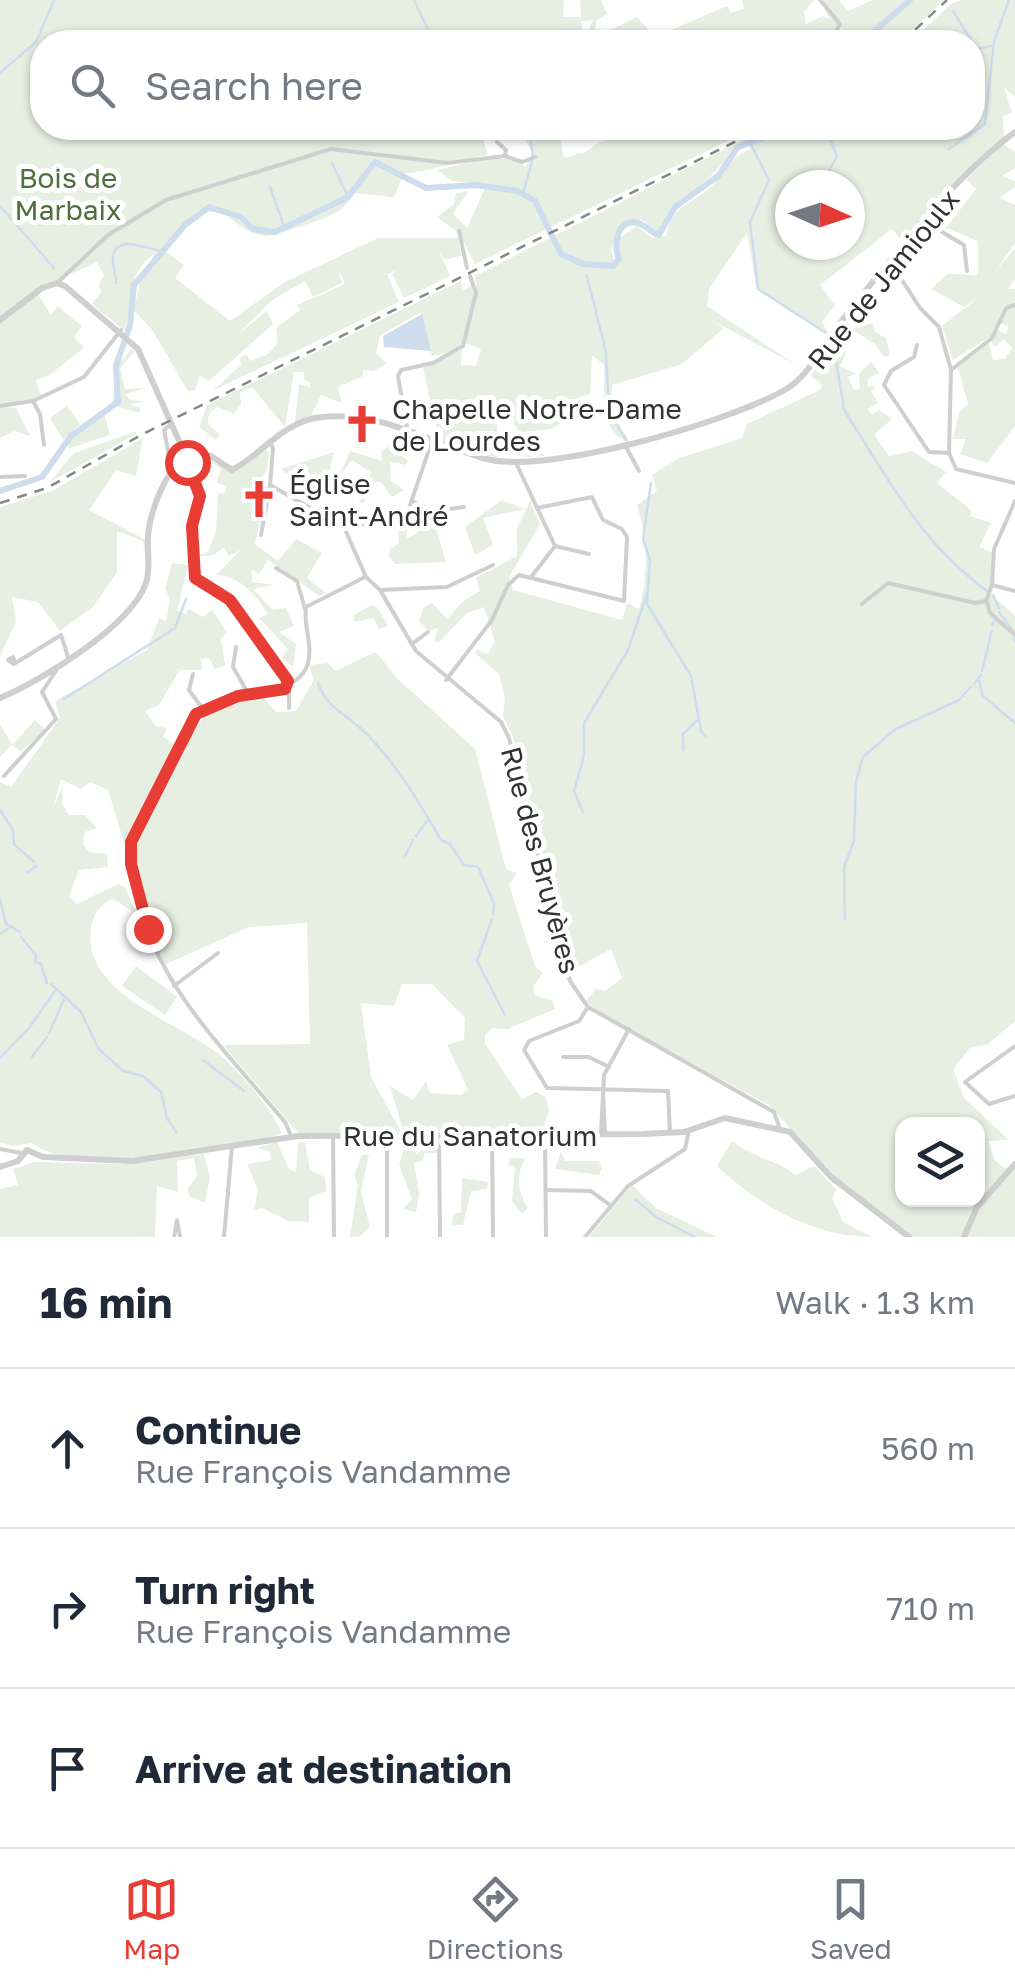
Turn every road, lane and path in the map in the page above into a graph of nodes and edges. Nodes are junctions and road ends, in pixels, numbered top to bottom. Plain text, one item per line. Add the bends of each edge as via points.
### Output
1 (820, 0) edge
2 (837, 30) edge
3 (1015, 132) edge
4 (497, 142) dead end
5 (505, 156) junction
6 (535, 156) dead end
7 (926, 222) junction
8 (459, 231) dead end
9 (890, 262) junction
10 (467, 268) dead end
11 (967, 271) dead end
12 (470, 276) dead end
13 (57, 282) junction
14 (1015, 305) edge
15 (0, 320) edge
16 (122, 331) junction
17 (917, 345) dead end
18 (951, 370) junction
19 (33, 401) junction
20 (0, 406) edge
21 (169, 423) junction
22 (407, 427) junction
23 (433, 438) junction
24 (268, 442) junction
25 (44, 445) dead end
26 (625, 445) junction
27 (950, 453) junction
28 (186, 457) junction
29 (516, 463) junction
30 (172, 470) junction
31 (638, 471) dead end
32 (26, 476) dead end
33 (0, 477) edge
34 (1015, 483) edge
35 (270, 485) junction
36 (412, 500) junction
37 (1015, 501) edge
38 (464, 507) dead end
39 (537, 508) junction
40 (426, 510) junction
41 (407, 514) junction
42 (344, 528) junction
43 (261, 535) dead end
44 (555, 546) junction
45 (589, 554) dead end
46 (493, 565) dead end
47 (276, 568) dead end
48 (532, 576) junction
49 (366, 577) junction
50 (992, 585) junction
51 (380, 590) junction
52 (1015, 591) edge
53 (986, 600) junction
54 (862, 604) dead end
55 (306, 610) junction
56 (428, 632) dead end
57 (1015, 635) edge
58 (412, 644) junction
59 (236, 646) dead end
60 (68, 657) junction
61 (15, 663) dead end
62 (57, 666) junction
63 (193, 674) dead end
64 (446, 680) junction
65 (288, 686) junction
66 (248, 695) junction
67 (0, 698) edge
68 (289, 708) dead end
69 (203, 709) junction
70 (4, 776) dead end
71 (218, 954) dead end
72 (173, 986) junction
73 (588, 1008) junction
74 (629, 1030) junction
75 (1015, 1046) edge
76 (563, 1058) dead end
77 (608, 1067) junction
78 (602, 1090) junction
79 (1015, 1096) edge
80 (780, 1129) junction
81 (689, 1130) junction
82 (670, 1133) junction
83 (603, 1134) junction
84 (333, 1135) junction
85 (387, 1135) junction
86 (439, 1135) junction
87 (492, 1135) junction
88 (545, 1135) junction
89 (291, 1136) junction
90 (232, 1146) junction
91 (0, 1149) edge
92 (22, 1156) junction
93 (1015, 1164) edge
94 (0, 1167) edge
95 (546, 1190) junction
96 (611, 1206) junction
97 (224, 1237) edge
98 (334, 1237) edge
99 (387, 1237) edge
100 (440, 1237) edge
101 (493, 1237) edge
102 (546, 1237) edge
103 (585, 1237) edge
104 (909, 1237) edge
105 (964, 1237) edge

1 - 2 street via 840,24
3 - 7 street, Rue de Jamioulx
4 - 5 street
5 - 6 street via 522,162
5 - 13 street via 448,163 331,149 166,200 108,234
7 - 9 street, Rue de Jamioulx
7 - 11 street via 964,245
8 - 10 street
9 - 18 street via 939,327
9 - 26 street, Rue de Jamioulx via 796,383 721,417
12 - 22 street via 476,294 463,346 398,376
13 - 15 street
13 - 16 street
14 - 18 street via 1006,308 992,338
16 - 19 street via 84,377
16 - 21 street via 152,375
17 - 27 street via 914,357 891,370 884,387 926,449
18 - 27 street
19 - 20 street
19 - 25 street
21 - 28 street
21 - 30 street via 164,432
22 - 23 street, Rue de Jamioulx
22 - 24 street, Rue de Jamioulx via 323,417 288,427
23 - 29 street, Rue de Jamioulx via 485,460
23 - 36 street
24 - 28 street, Rue de Jamioulx via 232,470 206,454
24 - 35 street
26 - 29 street, Rue de Jamioulx
26 - 31 street
27 - 34 street via 956,469
28 - 30 street
28 - 65 street via 200,496 192,526 195,578 230,600
29 - 39 street
30 - 60 street via 150,522 149,568 136,602
32 - 33 street
35 - 42 street
35 - 43 street
36 - 40 street
36 - 41 street
37 - 50 street via 994,549
38 - 40 street
39 - 44 street
39 - 48 street via 592,497 603,520 625,533 626,596 620,603
40 - 41 street
41 - 42 street
42 - 49 street, Rue des Bruyères
44 - 45 street
44 - 48 street
46 - 51 street via 448,587
47 - 55 street via 297,582
48 - 64 street via 512,580 492,620
49 - 51 street, Rue des Bruyères
49 - 55 street
50 - 52 street
50 - 53 street
51 - 58 street, Rue des Bruyères
53 - 54 street via 886,583
53 - 57 street via 990,613
55 - 65 street via 310,658 302,677
56 - 58 street
58 - 64 street, Rue des Bruyères
59 - 66 street via 233,668
60 - 61 street via 61,635
60 - 62 street
62 - 67 street
62 - 70 street via 42,692 58,717
63 - 69 street via 189,690
64 - 73 street, Rue des Bruyères via 501,722 509,738 570,980
65 - 66 street
65 - 68 street
66 - 69 street
69 - 72 street via 131,842 152,944
71 - 72 street
72 - 89 street
73 - 74 street
73 - 78 street via 579,1021 529,1041 524,1050 548,1088
74 - 77 street
74 - 80 street via 774,1112
75 - 79 street via 966,1082 989,1104
76 - 77 street via 590,1057
77 - 78 street
78 - 82 street via 668,1091
78 - 83 street
80 - 81 street, Rue du Sanatorium via 723,1118
80 - 104 street, Rue du Sanatorium
81 - 82 street, Rue du Sanatorium
81 - 96 street via 685,1149 628,1186
82 - 83 street, Rue du Sanatorium
83 - 88 street, Rue du Sanatorium
84 - 85 street, Rue du Sanatorium
84 - 89 street, Rue du Sanatorium
84 - 98 street
85 - 86 street, Rue du Sanatorium
85 - 99 street
86 - 87 street, Rue du Sanatorium
86 - 100 street
87 - 88 street, Rue du Sanatorium
87 - 101 street
88 - 95 street
89 - 90 street, Rue du Sanatorium
90 - 92 street, Rue du Sanatorium via 148,1159 32,1157 27,1150
90 - 97 street
91 - 92 street
92 - 94 street
93 - 105 street via 977,1208
95 - 96 street via 591,1191
95 - 102 street
96 - 103 street

